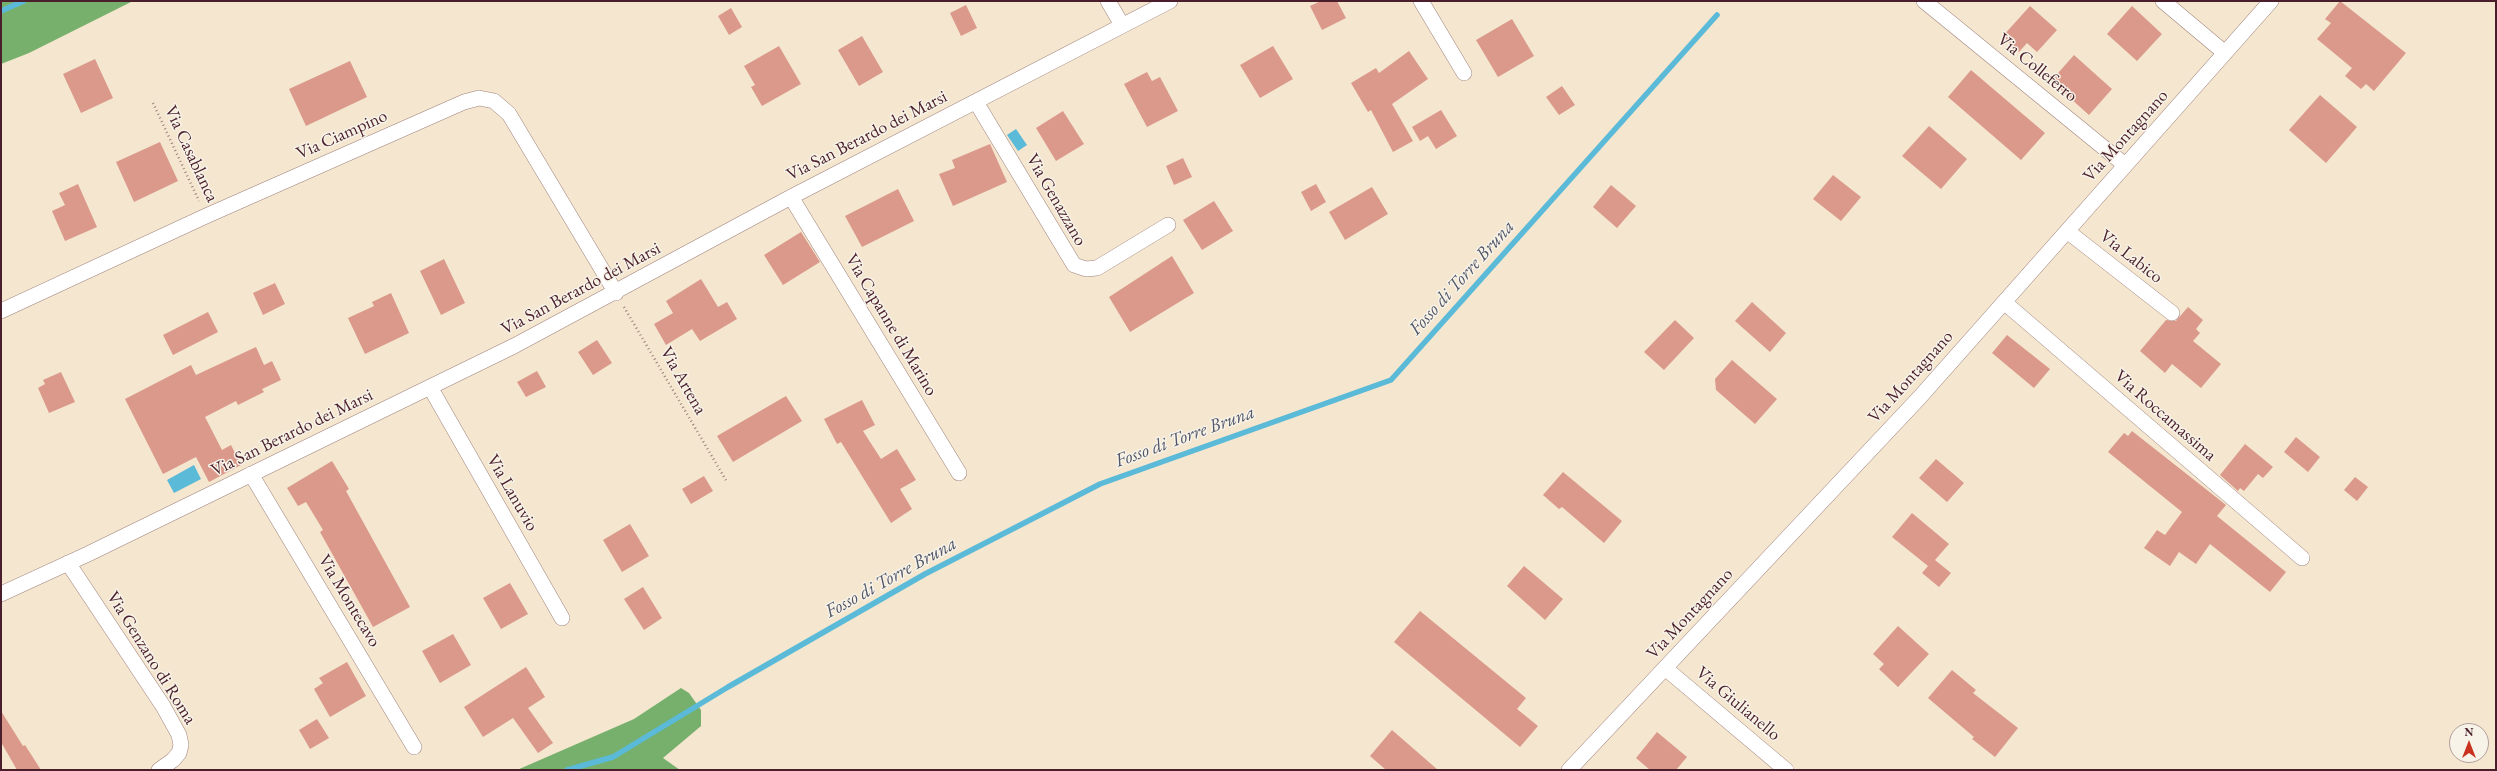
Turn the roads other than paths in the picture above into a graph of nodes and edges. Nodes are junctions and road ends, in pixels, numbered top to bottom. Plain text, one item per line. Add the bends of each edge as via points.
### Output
1 (1108, 1) edge
2 (1170, 1) edge
3 (1421, 1) edge
4 (1924, 1) edge
5 (2163, 1) edge
6 (2271, 1) edge
7 (1122, 25) junction
8 (2225, 53) junction
9 (1464, 73) dead end
10 (976, 102) junction
11 (2125, 165) junction
12 (791, 197) junction
13 (1168, 225) dead end
14 (2067, 231) junction
15 (616, 293) junction
16 (2004, 302) junction
17 (1, 311) edge
18 (2172, 313) dead end
19 (430, 387) junction
20 (251, 474) junction
21 (959, 474) dead end
22 (2302, 558) dead end
23 (68, 563) junction
24 (1, 594) edge
25 (562, 618) dead end
26 (1665, 668) junction
27 (414, 747) dead end
28 (158, 770) edge
29 (1569, 770) edge
30 (1786, 770) edge

1 - 7 street
2 - 7 street, Via San Berardo dei Marsi
3 - 9 street
4 - 11 street, Via Colleferro
5 - 8 street
6 - 8 street, Via Montagnano
7 - 10 street, Via San Berardo dei Marsi
8 - 11 street, Via Montagnano
10 - 12 street, Via San Berardo dei Marsi
10 - 13 street, Via Genazzano via 1074,265 1086,270 1097,268
11 - 14 street, Via Montagnano
12 - 15 street, Via San Berardo dei Marsi
12 - 21 street, Via Capanne di Marino
14 - 16 street, Via Montagnano
14 - 18 street, Via Labico
15 - 17 street, Via Ciampino via 509,114 500,104 487,99 464,102 206,216
15 - 19 street, Via San Berardo dei Marsi
16 - 22 street, Via Roccamassima
16 - 26 street, Via Montagnano via 1920,396
19 - 20 street, Via San Berardo dei Marsi
19 - 25 street, Via Lanuvio
20 - 23 street, Via San Berardo dei Marsi
20 - 27 street, Via Montecavo
23 - 24 street, Via San Berardo dei Marsi
23 - 28 street, Via Genzano di Roma via 163,706 179,735 179,753
26 - 29 street, Via Montagnano
26 - 30 street, Via Giulianello

